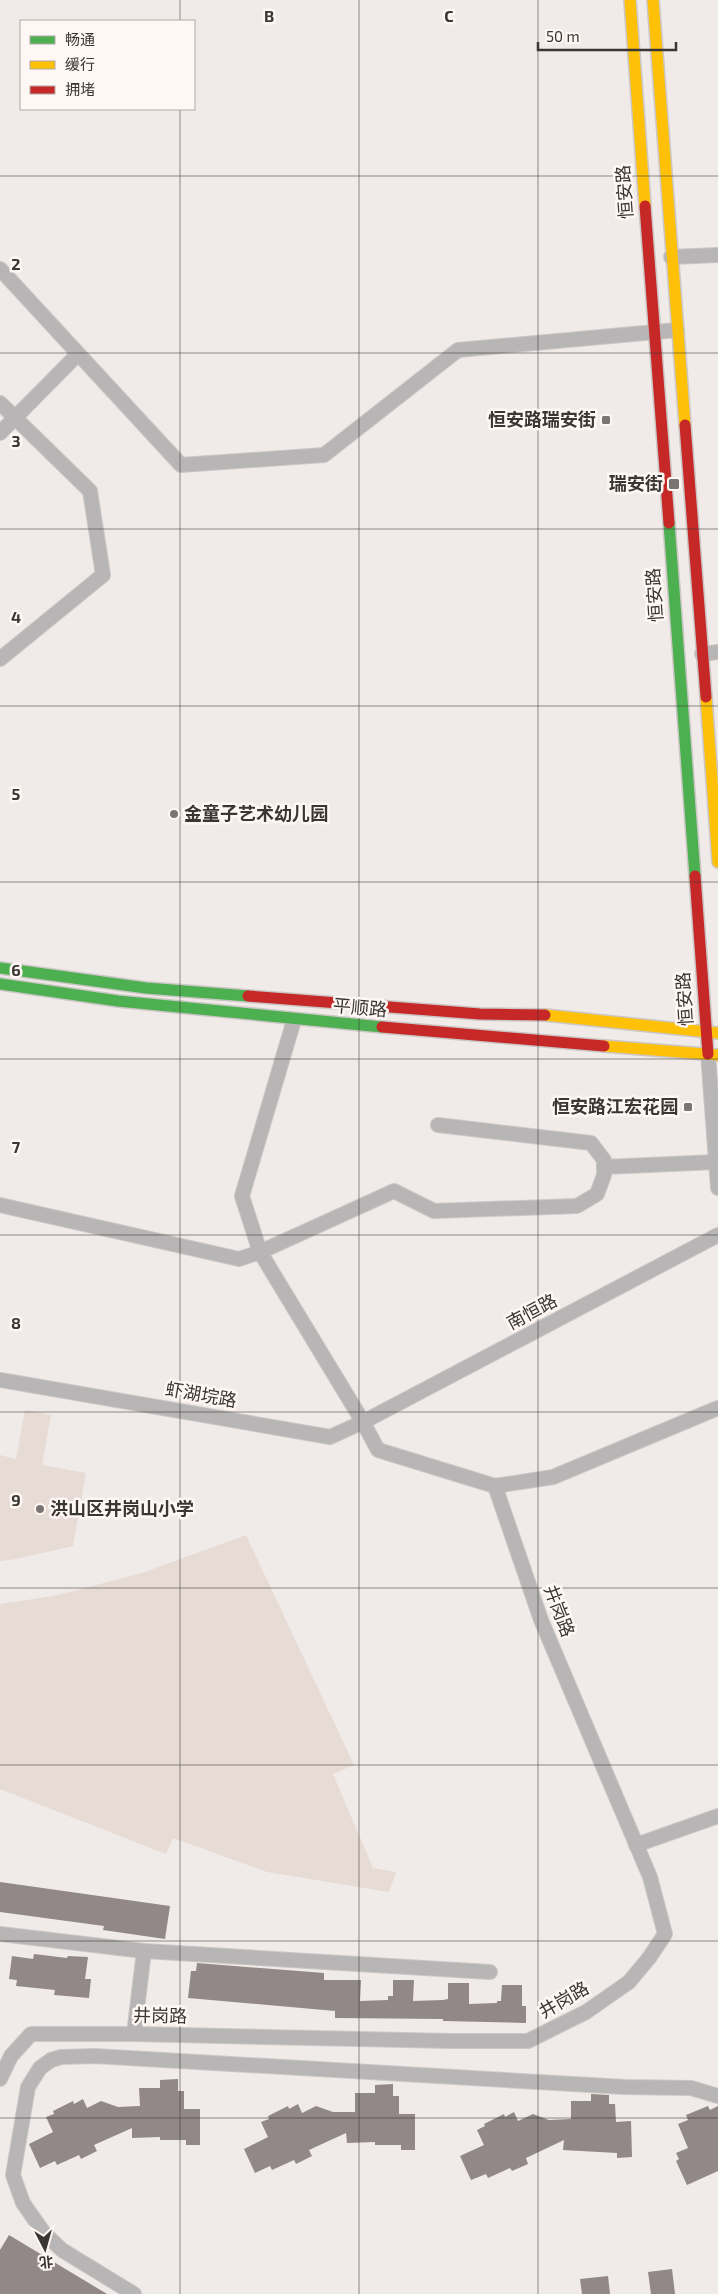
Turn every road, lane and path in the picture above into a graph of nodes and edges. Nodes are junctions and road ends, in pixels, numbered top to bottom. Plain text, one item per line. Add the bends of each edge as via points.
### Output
1 (630, 0) edge
2 (653, 0) edge
3 (718, 255) edge
4 (671, 257) junction
5 (0, 269) edge
6 (677, 330) junction
7 (655, 332) junction
8 (78, 354) junction
9 (0, 403) edge
10 (15, 418) junction
11 (0, 433) edge
12 (718, 652) edge
13 (702, 654) junction
14 (0, 659) edge
15 (718, 862) edge
16 (0, 968) edge
17 (0, 984) edge
18 (294, 1020) junction
19 (712, 1033) edge
20 (713, 1054) edge
21 (438, 1126) dead end
22 (716, 1162) junction
23 (604, 1167) junction
24 (718, 1188) edge
25 (0, 1205) edge
26 (718, 1235) edge
27 (260, 1252) junction
28 (0, 1380) edge
29 (718, 1408) edge
30 (363, 1422) junction
31 (494, 1486) junction
32 (718, 1816) edge
33 (636, 1845) junction
34 (0, 1934) edge
35 (144, 1951) junction
36 (490, 1972) dead end
37 (134, 2034) junction
38 (0, 2079) edge
39 (718, 2096) edge
40 (134, 2294) edge

1 - 7 main road, 恒安路
2 - 4 main road
3 - 4 street
4 - 6 main road
5 - 8 street
6 - 7 street
6 - 13 main road
7 - 8 street via 458,350 324,456 181,465
7 - 19 main road, 恒安路
8 - 10 street
9 - 10 street
10 - 11 street
10 - 14 street via 90,491 103,575
12 - 13 street
13 - 15 main road
16 - 19 main road, 平顺路 via 146,988 480,1014 544,1015
17 - 18 main road, 平顺路 via 118,1001
18 - 20 main road, 平顺路
18 - 27 street via 242,1196
19 - 20 main road, 恒安路
20 - 22 street, 恒安路
21 - 23 street via 591,1143 604,1160
22 - 23 street
22 - 24 street, 恒安路
23 - 27 street via 598,1194 577,1206 434,1210 394,1191
25 - 27 street via 239,1259
26 - 30 street, 南恒路
27 - 30 street
28 - 30 street, 虾湖垸路 via 330,1437
29 - 31 street via 553,1477
30 - 31 street via 378,1450
31 - 33 street, 井岗路 via 541,1620
32 - 33 street
33 - 37 street, 井岗路 via 650,1877 665,1934 629,1982 586,2012 528,2041
34 - 35 street
35 - 36 street
35 - 37 street
37 - 38 street, 井岗路 via 31,2034 11,2056
39 - 40 street via 691,2088 625,2087 95,2056 51,2060 40,2068 28,2087 13,2175 23,2203 44,2233 62,2250

